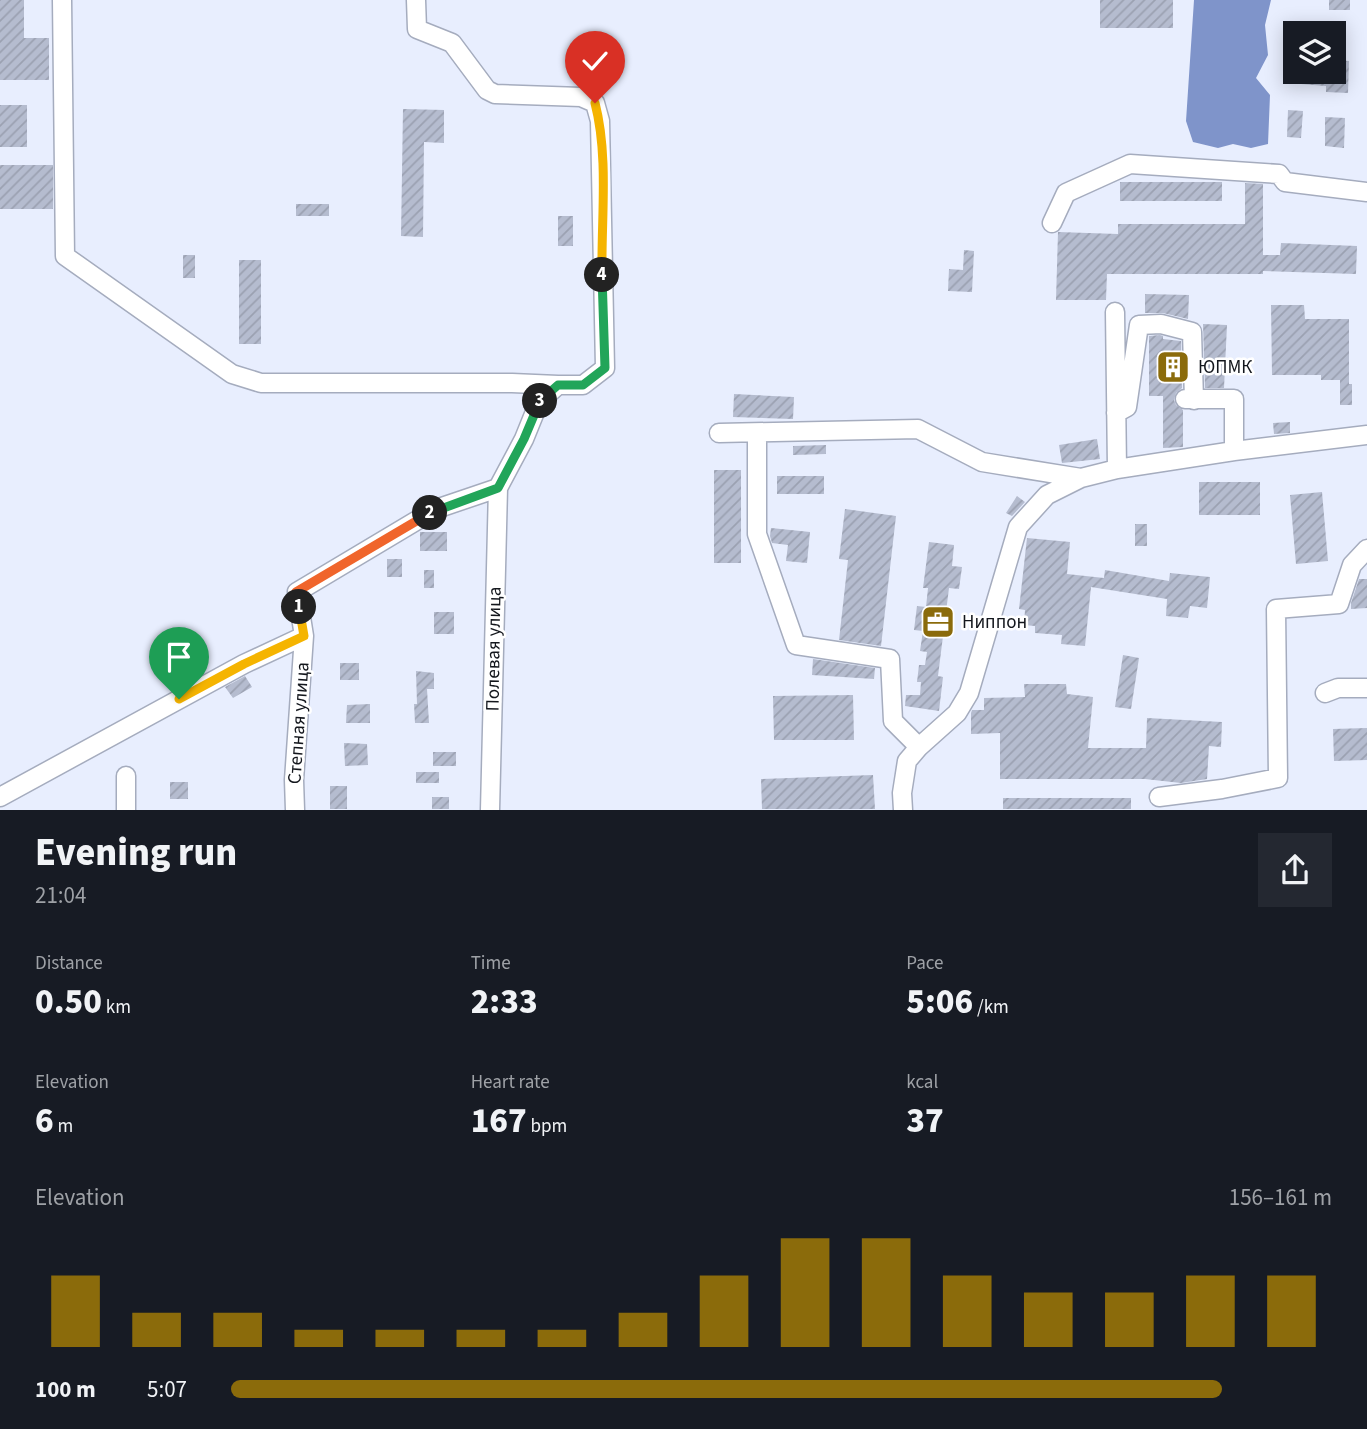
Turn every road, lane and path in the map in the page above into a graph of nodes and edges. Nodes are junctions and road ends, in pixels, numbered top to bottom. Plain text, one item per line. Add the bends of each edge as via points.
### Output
1 (62, 0) edge
2 (416, 0) edge
3 (1367, 192) edge
4 (1052, 223) dead end
5 (1115, 312) dead end
6 (558, 385) junction
7 (1116, 413) junction
8 (719, 433) dead end
9 (757, 433) junction
10 (1367, 435) edge
11 (1234, 451) junction
12 (1117, 469) junction
13 (1081, 478) junction
14 (498, 488) junction
15 (1367, 549) edge
16 (304, 636) junction
17 (1367, 688) edge
18 (1325, 693) dead end
19 (919, 747) junction
20 (126, 776) dead end
21 (0, 797) edge
22 (1159, 797) dead end
23 (126, 810) edge
24 (295, 810) edge
25 (490, 810) edge
26 (903, 810) edge

1 - 6 street via 65,256 232,373 261,383
2 - 6 street via 417,29 452,43 487,90 581,97 595,103 600,121 605,368 583,385
3 - 4 street via 1285,182 1279,174 1130,164 1066,193
5 - 7 street
6 - 14 street via 539,402
7 - 11 street via 1127,407 1139,326 1161,324 1192,332 1190,399 1234,399
7 - 12 street
8 - 9 street
9 - 13 street via 918,429 982,462
9 - 19 street via 757,534 796,645 890,659 893,721
10 - 11 street
11 - 12 street
12 - 13 street
13 - 19 street via 1047,495 1018,527 969,693 957,713
14 - 16 street, Степная улица via 436,509 296,592
14 - 25 street, Полевая улица
15 - 22 street via 1352,565 1339,604 1276,609 1278,778
16 - 21 street
16 - 24 street, Степная улица
17 - 18 street
19 - 26 street via 908,761
20 - 23 street

